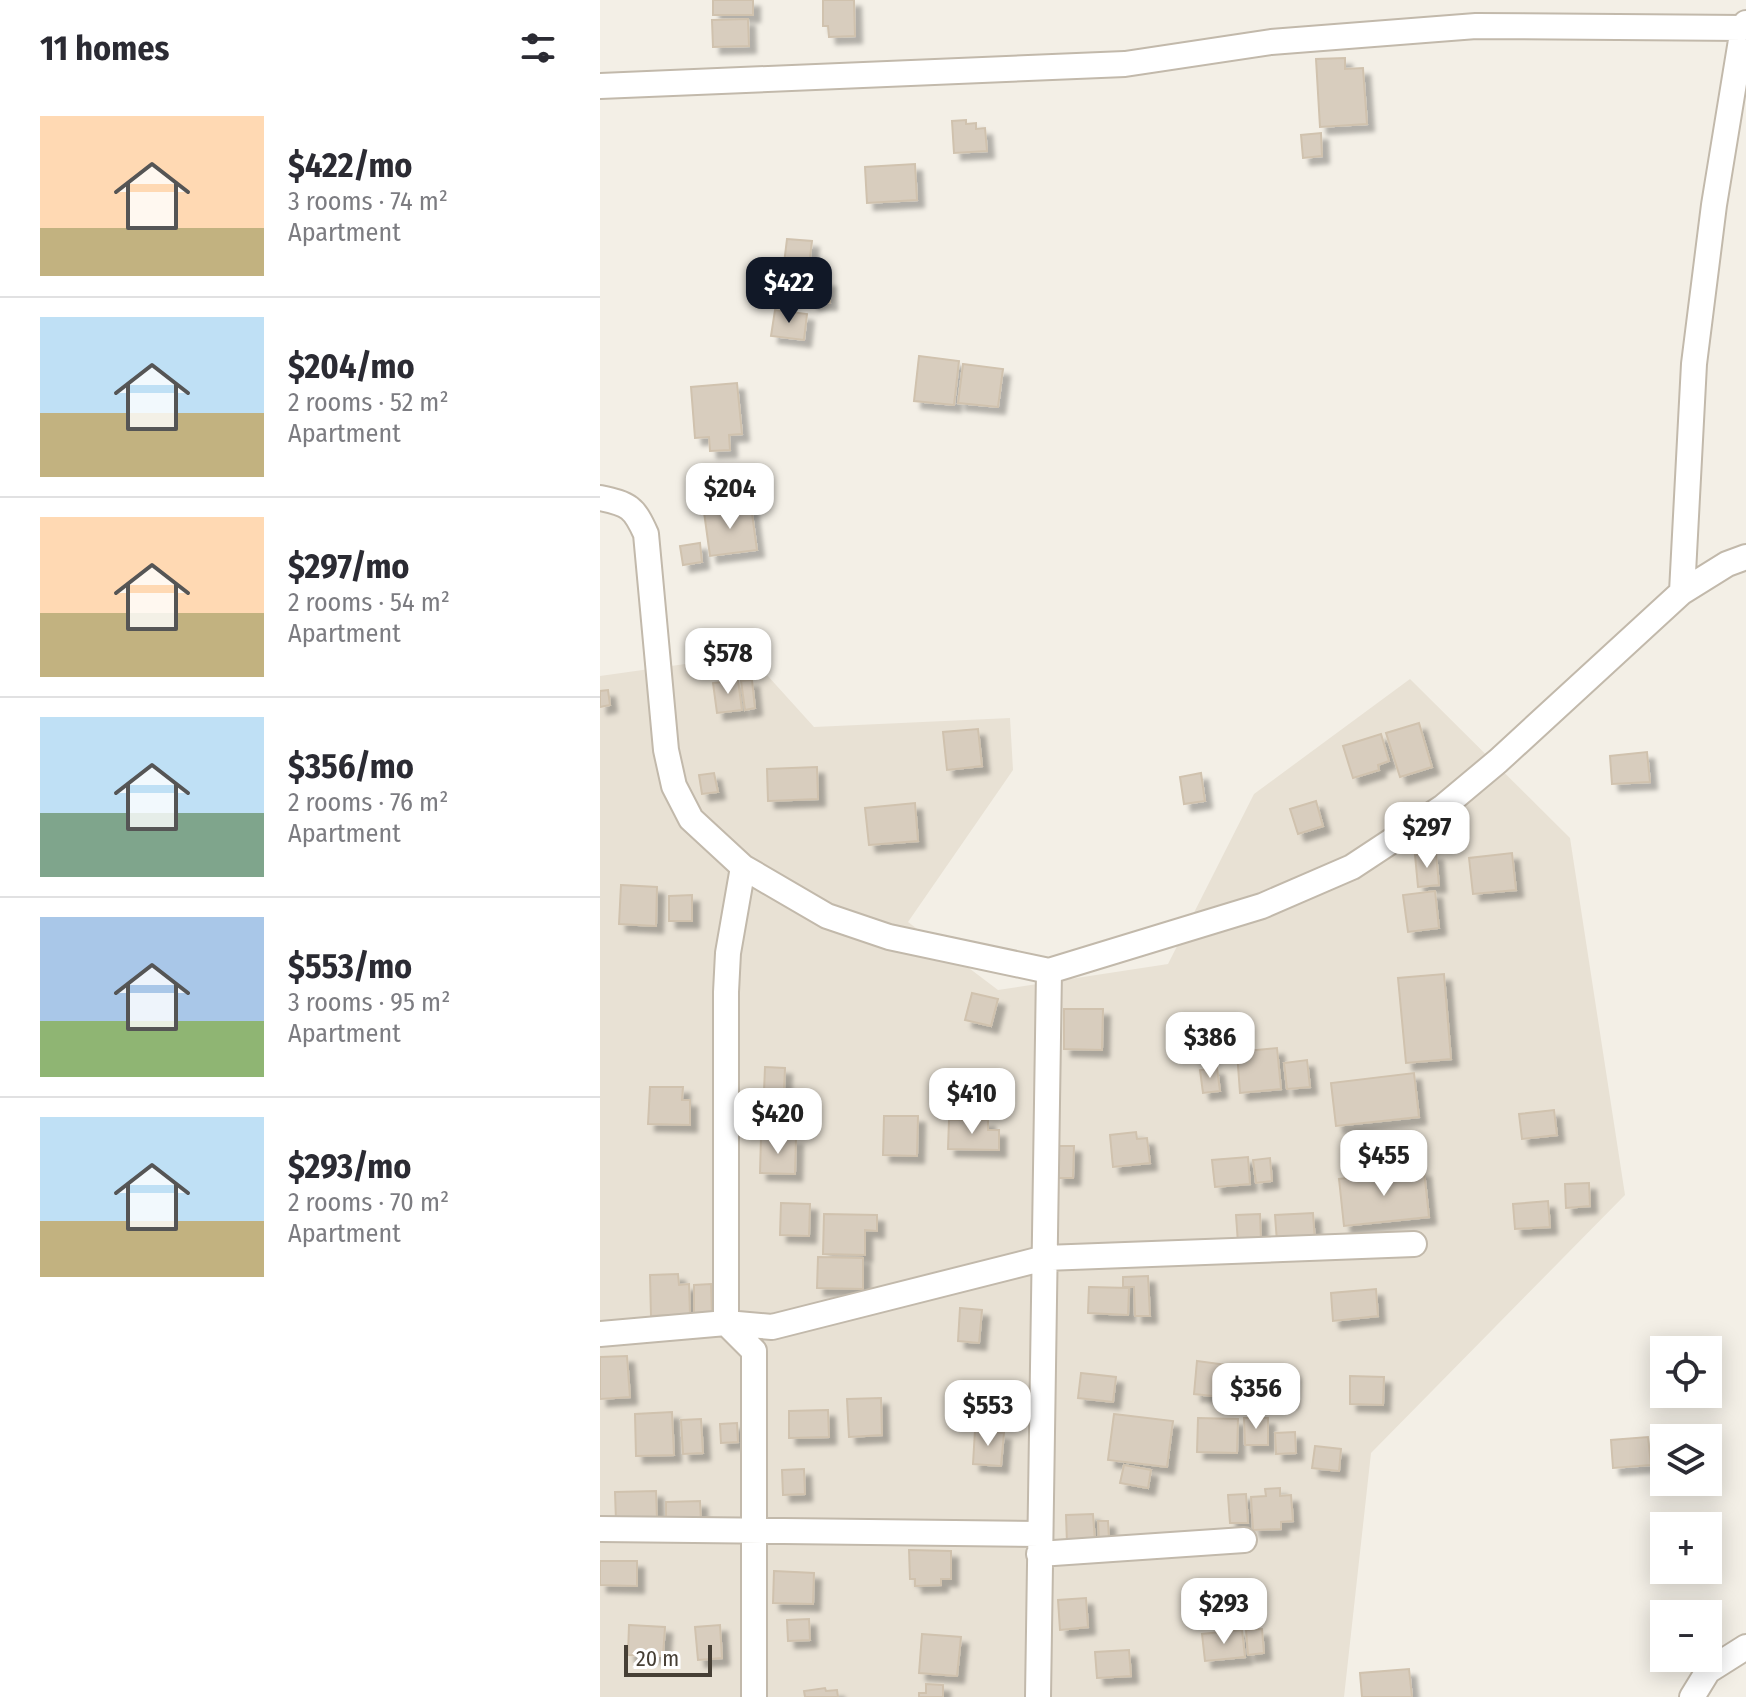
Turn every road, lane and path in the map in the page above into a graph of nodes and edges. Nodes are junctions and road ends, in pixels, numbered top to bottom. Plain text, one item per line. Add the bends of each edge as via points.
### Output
1 (1744, 25) edge
2 (600, 86) edge
3 (600, 498) edge
4 (1746, 557) edge
5 (1682, 592) junction
6 (743, 867) junction
7 (1049, 971) junction
8 (1414, 1244) dead end
9 (1045, 1258) junction
10 (726, 1323) junction
11 (600, 1334) edge
12 (600, 1529) edge
13 (754, 1531) junction
14 (1244, 1540) dead end
15 (1039, 1544) junction
16 (1746, 1647) edge
17 (754, 1697) edge
18 (1038, 1697) edge
19 (1692, 1697) edge

1 - 2 street via 1476,26 1271,42 1125,64
1 - 5 street via 1694,364
3 - 6 street via 626,504 646,534 674,786 691,819
4 - 5 street
5 - 7 street via 1443,807 1352,867 1262,906
6 - 7 street via 827,916 889,937
6 - 10 street via 726,992
7 - 9 street
8 - 9 street
9 - 10 street via 772,1327
9 - 15 street
10 - 11 street
10 - 13 street via 754,1351
12 - 13 street
13 - 15 street
13 - 17 street
14 - 15 street
15 - 18 street
16 - 19 street via 1708,1671

